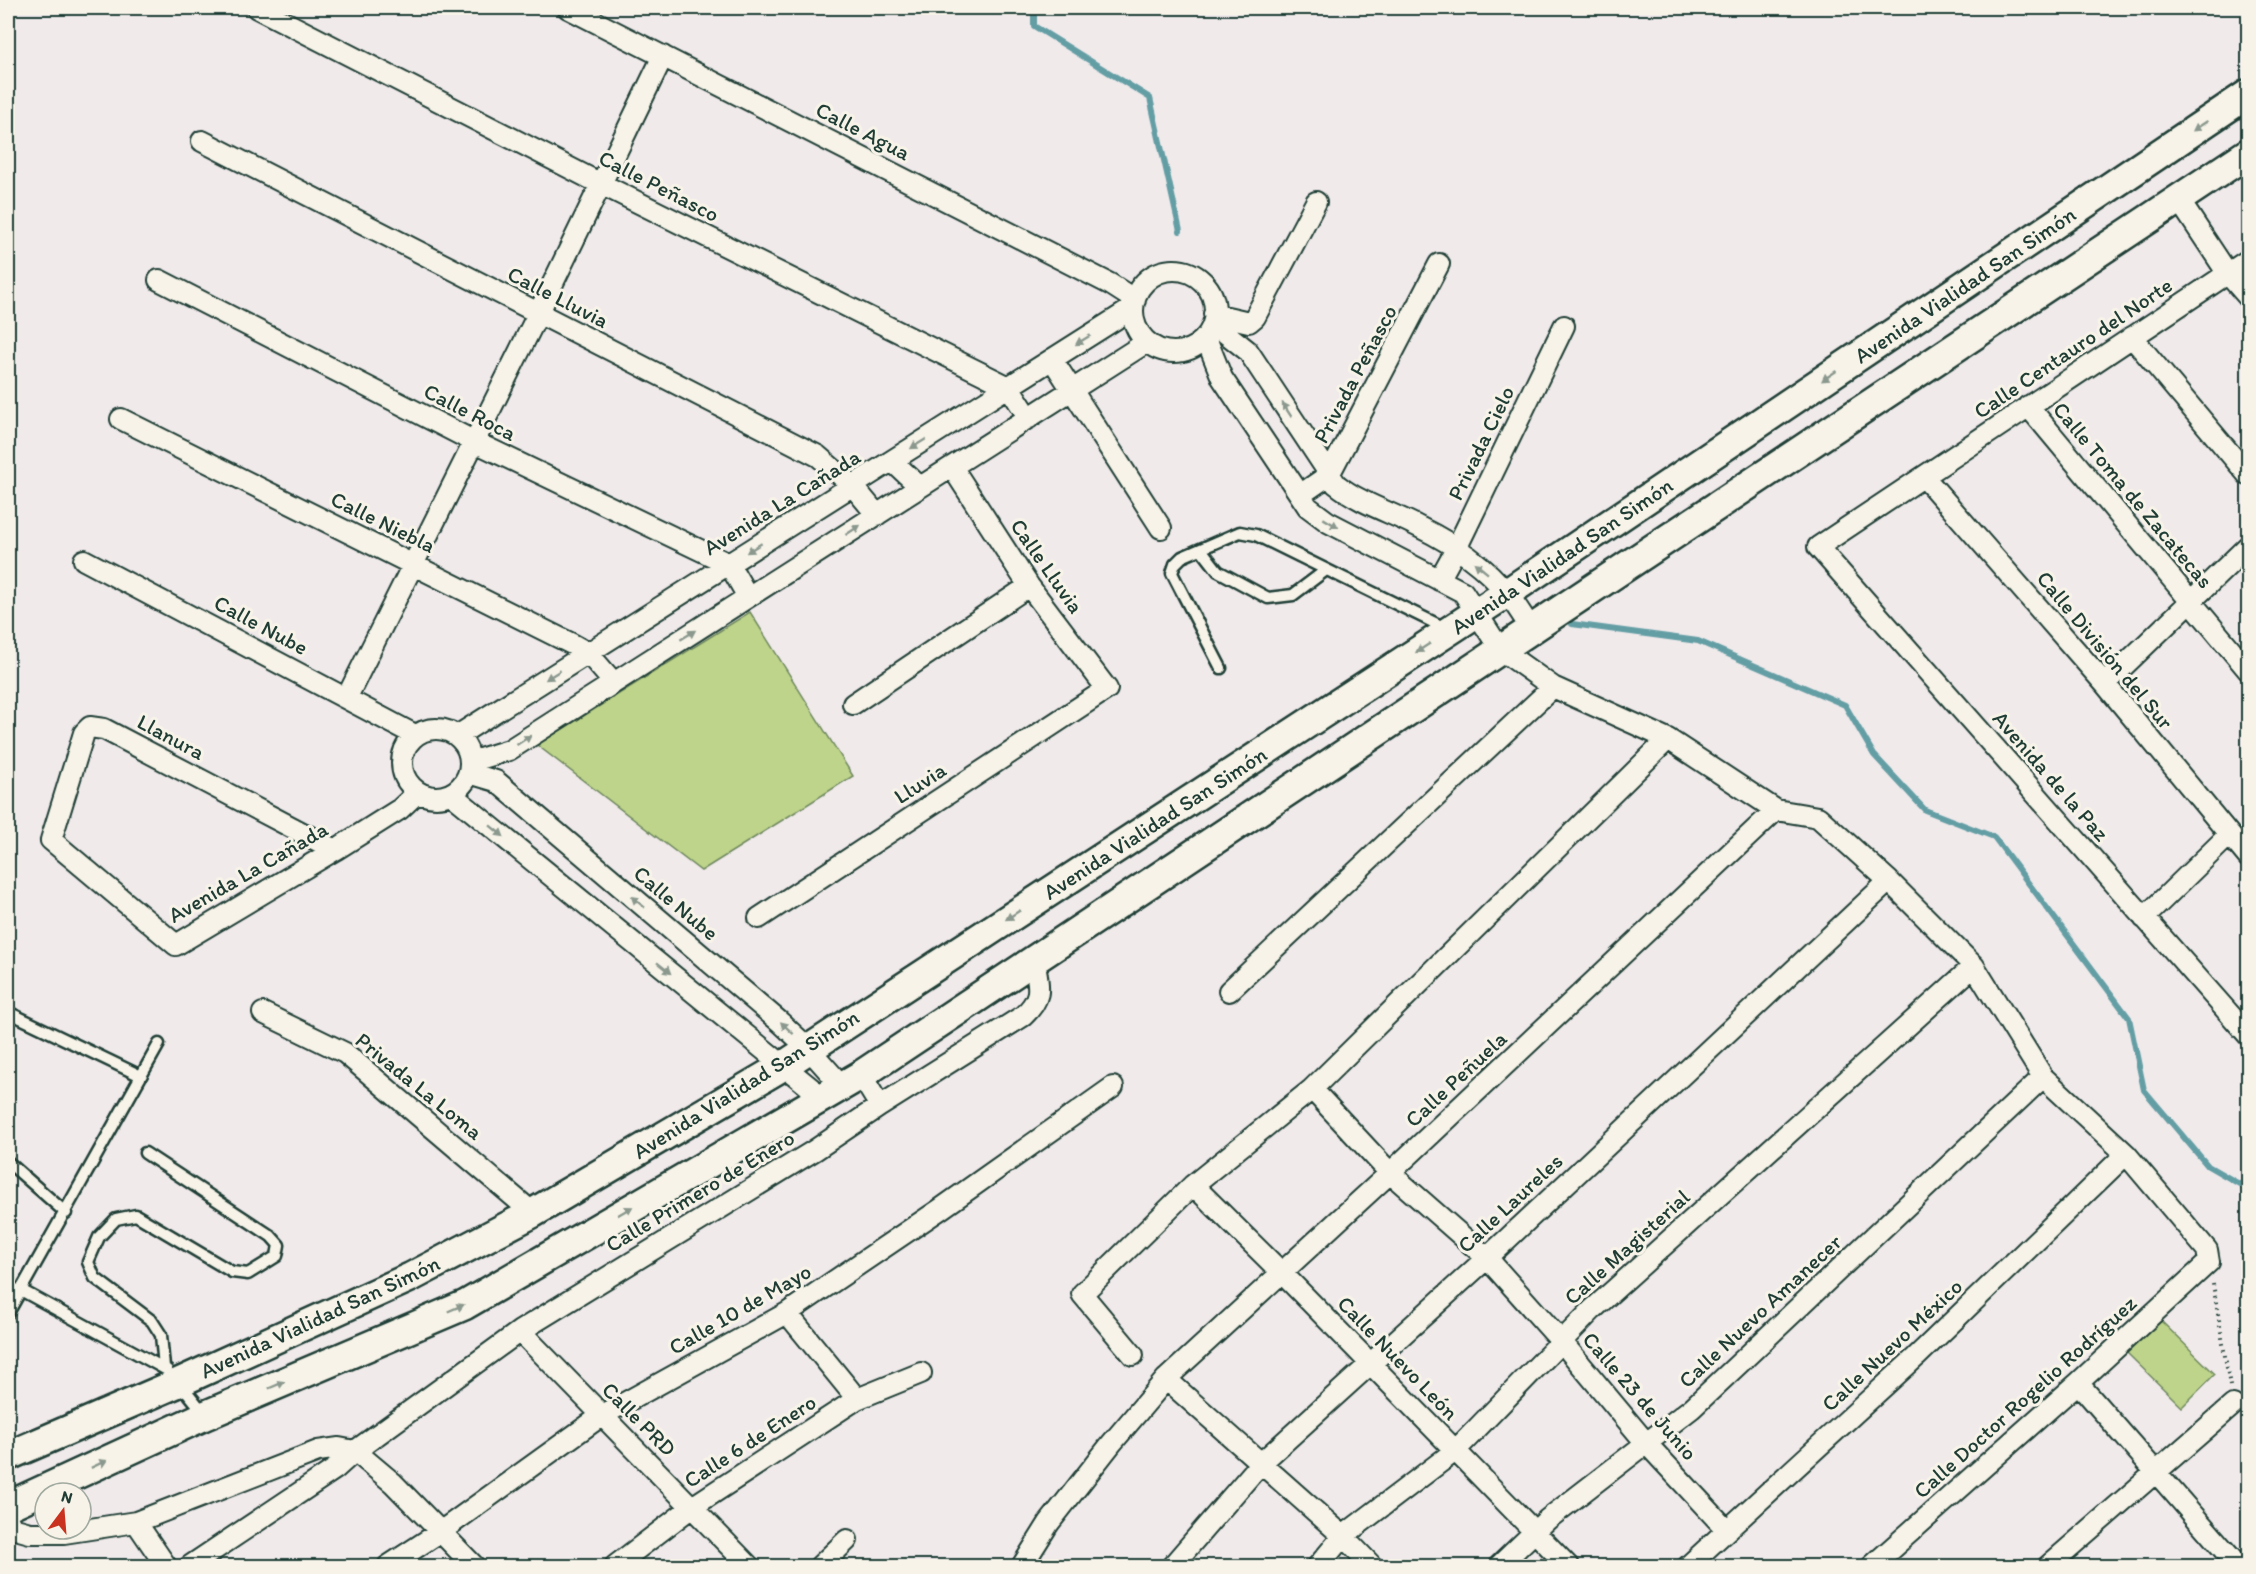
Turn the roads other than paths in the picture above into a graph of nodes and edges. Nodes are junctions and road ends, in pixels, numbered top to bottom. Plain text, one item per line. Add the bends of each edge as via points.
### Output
1 (257, 8) edge
2 (568, 8) edge
3 (663, 56) junction
4 (2248, 94) edge
5 (202, 141) dead end
6 (2248, 153) edge
7 (602, 184) junction
8 (2179, 200) junction
9 (1316, 202) dead end
10 (2248, 260) edge
11 (1439, 264) dead end
12 (2228, 274) junction
13 (159, 280) dead end
14 (2248, 297) edge
15 (1134, 304) junction
16 (538, 314) junction
17 (1212, 325) junction
18 (1564, 326) dead end
19 (2132, 337) junction
20 (1147, 342) junction
21 (1052, 359) junction
22 (1009, 387) junction
23 (1072, 390) junction
24 (2028, 406) junction
25 (1029, 418) junction
26 (121, 419) dead end
27 (475, 442) junction
28 (892, 460) junction
29 (952, 467) junction
30 (1329, 475) junction
31 (2248, 475) edge
32 (1924, 477) junction
33 (853, 486) junction
34 (920, 488) junction
35 (1300, 495) junction
36 (877, 515) junction
37 (1161, 528) dead end
38 (2248, 546) edge
39 (1818, 547) joint
40 (1201, 549) junction
41 (1456, 549) junction
42 (84, 560) dead end
43 (413, 564) junction
44 (729, 564) junction
45 (1326, 570) junction
46 (1439, 580) junction
47 (1029, 586) junction
48 (1507, 593) junction
49 (748, 597) junction
50 (2189, 601) junction
51 (1477, 613) junction
52 (1532, 629) junction
53 (1450, 631) junction
54 (1500, 649) junction
55 (588, 653) junction
56 (1221, 668) dead end
57 (2248, 669) edge
58 (614, 683) junction
59 (2105, 684) junction
60 (1552, 687) junction
61 (1107, 689) joint
62 (347, 697) junction
63 (853, 704) dead end
64 (415, 735) junction
65 (457, 736) junction
66 (1668, 739) junction
67 (469, 767) junction
68 (418, 792) junction
69 (452, 794) junction
70 (1776, 810) junction
71 (2229, 835) junction
72 (51, 840) joint
73 (335, 850) junction
74 (2248, 857) edge
75 (1888, 881) junction
76 (759, 918) dead end
77 (2144, 918) junction
78 (1034, 958) junction
79 (1974, 966) junction
80 (1229, 990) dead end
81 (8, 1012) edge
82 (263, 1013) dead end
83 (2248, 1035) edge
84 (159, 1044) dead end
85 (808, 1048) junction
86 (783, 1066) junction
87 (141, 1076) junction
88 (2043, 1077) junction
89 (842, 1086) junction
90 (1113, 1087) dead end
91 (1312, 1089) junction
92 (880, 1106) junction
93 (145, 1154) dead end
94 (2126, 1154) junction
95 (8, 1162) edge
96 (1390, 1173) junction
97 (1193, 1185) junction
98 (66, 1213) junction
99 (533, 1213) junction
100 (1487, 1258) junction
101 (1282, 1273) junction
102 (20, 1289) junction
103 (788, 1312) junction
104 (8, 1313) edge
105 (520, 1331) junction
106 (1561, 1341) junction
107 (1133, 1355) dead end
108 (1370, 1364) junction
109 (921, 1373) dead end
110 (172, 1375) junction
111 (1166, 1379) junction
112 (2078, 1383) junction
113 (857, 1400) junction
114 (2233, 1405) road end
115 (206, 1415) junction
116 (602, 1416) junction
117 (1646, 1443) junction
118 (355, 1450) junction
119 (1455, 1451) junction
120 (8, 1456) edge
121 (1261, 1463) junction
122 (2156, 1472) junction
123 (8, 1506) edge
124 (692, 1507) junction
125 (8, 1520) edge
126 (136, 1522) junction
127 (1728, 1530) junction
128 (440, 1532) junction
129 (1534, 1533) junction
130 (1343, 1536) junction
131 (847, 1540) dead end
132 (2248, 1559) edge
133 (166, 1566) edge
134 (190, 1566) edge
135 (388, 1566) edge
136 (474, 1566) edge
137 (615, 1566) edge
138 (748, 1566) edge
139 (820, 1566) edge
140 (1022, 1566) edge
141 (1172, 1566) edge
142 (1318, 1566) edge
143 (1372, 1566) edge
144 (1499, 1566) edge
145 (1568, 1566) edge
146 (1688, 1566) edge
147 (1872, 1566) edge
148 (2048, 1566) edge
149 (2239, 1566) edge

1 - 7 street, Calle Peñasco
2 - 3 street, Calle Agua
3 - 7 street
3 - 15 street, Calle Agua via 1110,284
4 -> 48 main road, Avenida Vialidad San Simón
5 - 16 street, Calle Lluvia
6 - 8 main road, Avenida Vialidad San Simón
7 - 16 street
7 - 22 street, Calle Peñasco
8 - 12 street
8 - 52 main road, Avenida Vialidad San Simón
9 - 17 street via 1255,316 1248,322
10 - 12 street, Calle Centauro del Norte
11 - 30 street, Privada Peñasco
12 - 14 street
12 - 19 street, Calle Centauro del Norte
13 - 27 street, Calle Roca
15 - 17 street via 1144,282 1159,272 1175,269 1195,274 1207,285 1215,301
15 - 20 street via 1135,324
15 -> 21 street, Avenida La Cañada
16 - 27 street
16 - 33 street, Calle Lluvia via 818,456
17 - 20 street via 1193,348 1179,352 1164,351
30 -> 17 street via 1248,351
17 - 35 street via 1222,378
18 - 41 street, Privada Cielo
19 - 24 street, Calle Centauro del Norte
19 - 31 street
20 - 23 street
21 - 22 street, Avenida La Cañada
21 - 23 street
22 - 25 street
22 -> 28 street, Avenida La Cañada
23 - 25 street
23 - 37 street
24 - 32 street, Calle Centauro del Norte
24 - 50 street, Calle Toma de Zacatecas
25 - 29 street
26 - 43 street, Calle Niebla
27 - 43 street
27 - 44 street, Calle Roca
28 - 33 street, Avenida La Cañada
28 - 34 street
29 - 34 street
29 - 47 street, Calle Lluvia
30 - 35 street, Privada Peñasco
30 - 41 street via 1350,495 1423,528
32 - 39 street, Calle Centauro del Norte
32 - 59 street, Calle División del Sur
33 - 36 street, Calle Lluvia
33 -> 44 street, Avenida La Cañada
34 - 36 street
35 -> 46 street via 1308,507 1328,522
49 -> 36 street
38 - 50 street
39 - 77 street, Avenida de la Paz
40 - 45 lane via 1240,532 1256,535
40 - 45 lane via 1218,571 1268,598 1293,596
40 - 56 lane via 1182,557 1172,573
41 - 46 street, Privada Cielo
48 -> 41 street
42 - 62 street, Calle Nube
43 - 55 street, Calle Niebla
43 - 62 street
44 - 49 street
44 - 55 street, Avenida La Cañada
45 - 53 lane
46 - 51 street via 1463,592
47 - 61 street, Calle Lluvia
47 - 63 street
48 - 51 main road, Avenida Vialidad San Simón
48 - 52 street
58 -> 49 street
50 - 57 street, Calle Toma de Zacatecas
50 - 59 street
51 - 53 main road, Avenida Vialidad San Simón
51 - 54 street
52 - 54 main road, Avenida Vialidad San Simón
53 -> 85 main road, Avenida Vialidad San Simón
54 - 60 street
54 - 78 main road, Avenida Vialidad San Simón
55 - 58 street, Calle Niebla
55 -> 65 street, Avenida La Cañada
67 -> 58 street via 509,750
59 - 71 street, Calle División del Sur
60 - 66 street
60 - 80 street
61 - 76 street, Lluvia
62 - 64 street, Calle Nube
64 - 65 street via 442,729
64 - 68 street via 402,755 402,771
65 - 67 street via 468,750
66 - 70 street
66 - 91 street
67 - 69 street via 463,783
85 -> 67 street, Calle Nube via 496,781
68 - 69 street via 436,797
68 - 73 street, Avenida La Cañada via 400,809
69 -> 86 street
70 - 75 street via 1818,817
70 - 96 street, Calle Peñuela
71 - 74 street, Calle División del Sur
71 - 77 street
72 - 73 street, Avenida La Cañada via 176,945
72 - 73 street, Llanura via 84,733 90,727 104,729
75 - 79 street
75 - 100 street, Calle Laureles
77 - 83 street, Avenida de la Paz
78 - 89 main road, Avenida Vialidad San Simón
78 - 92 street, Calle Primero de Enero via 1039,988 1036,1004
79 - 88 street
79 - 106 street, Calle Magisterial
81 - 87 lane
82 - 99 street, Privada La Loma via 345,1053
84 - 87 lane
85 - 86 main road, Avenida Vialidad San Simón
85 - 89 street, Calle Nube
86 - 89 street
86 - 99 main road, Avenida Vialidad San Simón
87 - 98 lane
88 - 94 street
88 - 117 street, Calle Nuevo Amanecer via 1692,1408
89 - 92 street
115 -> 89 main road, Avenida Vialidad San Simón via 465,1305
90 - 103 street, Calle 10 de Mayo
91 - 96 street, Calle 23 de Junio
91 - 97 street
92 - 105 street, Calle Primero de Enero
93 - 110 lane via 279,1245 277,1256 248,1274 232,1272 136,1215 116,1219 99,1237 88,1262 94,1278 152,1321 161,1335
94 - 112 street, Calle Doctor Rogelio Rodríguez via 2207,1250 2209,1262
94 - 127 street, Calle Nuevo México via 1916,1357
95 - 98 lane
96 - 100 street, Calle 23 de Junio
96 - 101 street, Calle Peñuela
97 - 101 street, Calle Nuevo León
97 - 107 street via 1082,1294
98 - 102 lane
99 - 110 main road, Avenida Vialidad San Simón via 411,1277
100 - 106 street, Calle 23 de Junio
100 - 108 street, Calle Laureles
101 - 108 street, Calle Nuevo León
101 - 111 street, Calle Peñuela
102 - 104 lane
102 - 110 lane
103 - 113 street
103 - 116 street, Calle 10 de Mayo
105 - 116 street, Calle PRD
105 - 118 street, Calle Primero de Enero
106 - 117 street, Calle 23 de Junio
106 - 119 street, Calle Magisterial
108 - 119 street, Calle Nuevo León
108 - 121 street, Calle Laureles
109 - 113 street, Calle 6 de Enero
110 - 115 lane
110 - 120 main road, Avenida Vialidad San Simón
111 - 121 street
111 - 140 street, Calle Peñuela via 1049,1523
112 - 122 street
112 - 147 street, Calle Doctor Rogelio Rodríguez
113 - 124 street, Calle 6 de Enero
114 - 122 street
123 -> 115 main road, Avenida Vialidad San Simón
116 - 124 street, Calle PRD
116 - 128 street, Calle 10 de Mayo
117 - 127 street, Calle 23 de Junio
117 - 129 street, Calle Nuevo Amanecer
118 - 126 street via 318,1451
118 - 128 street
118 - 134 street, Calle Primero de Enero via 279,1508
119 - 129 street, Calle Nuevo León
119 - 130 street, Calle Magisterial
121 - 130 street
121 - 141 street, Calle Laureles
122 - 148 street
122 - 149 street
124 - 137 street, Calle 6 de Enero
124 - 138 street, Calle PRD
125 - 126 street via 12,1528 30,1533 64,1533
126 - 133 street
127 - 146 street, Calle Nuevo México
128 - 135 street, Calle 10 de Mayo
128 - 136 street
129 - 144 street, Calle Nuevo Amanecer
129 - 145 street, Calle Nuevo León
130 - 142 street, Calle Magisterial
130 - 143 street
131 - 139 street
132 - 149 street

